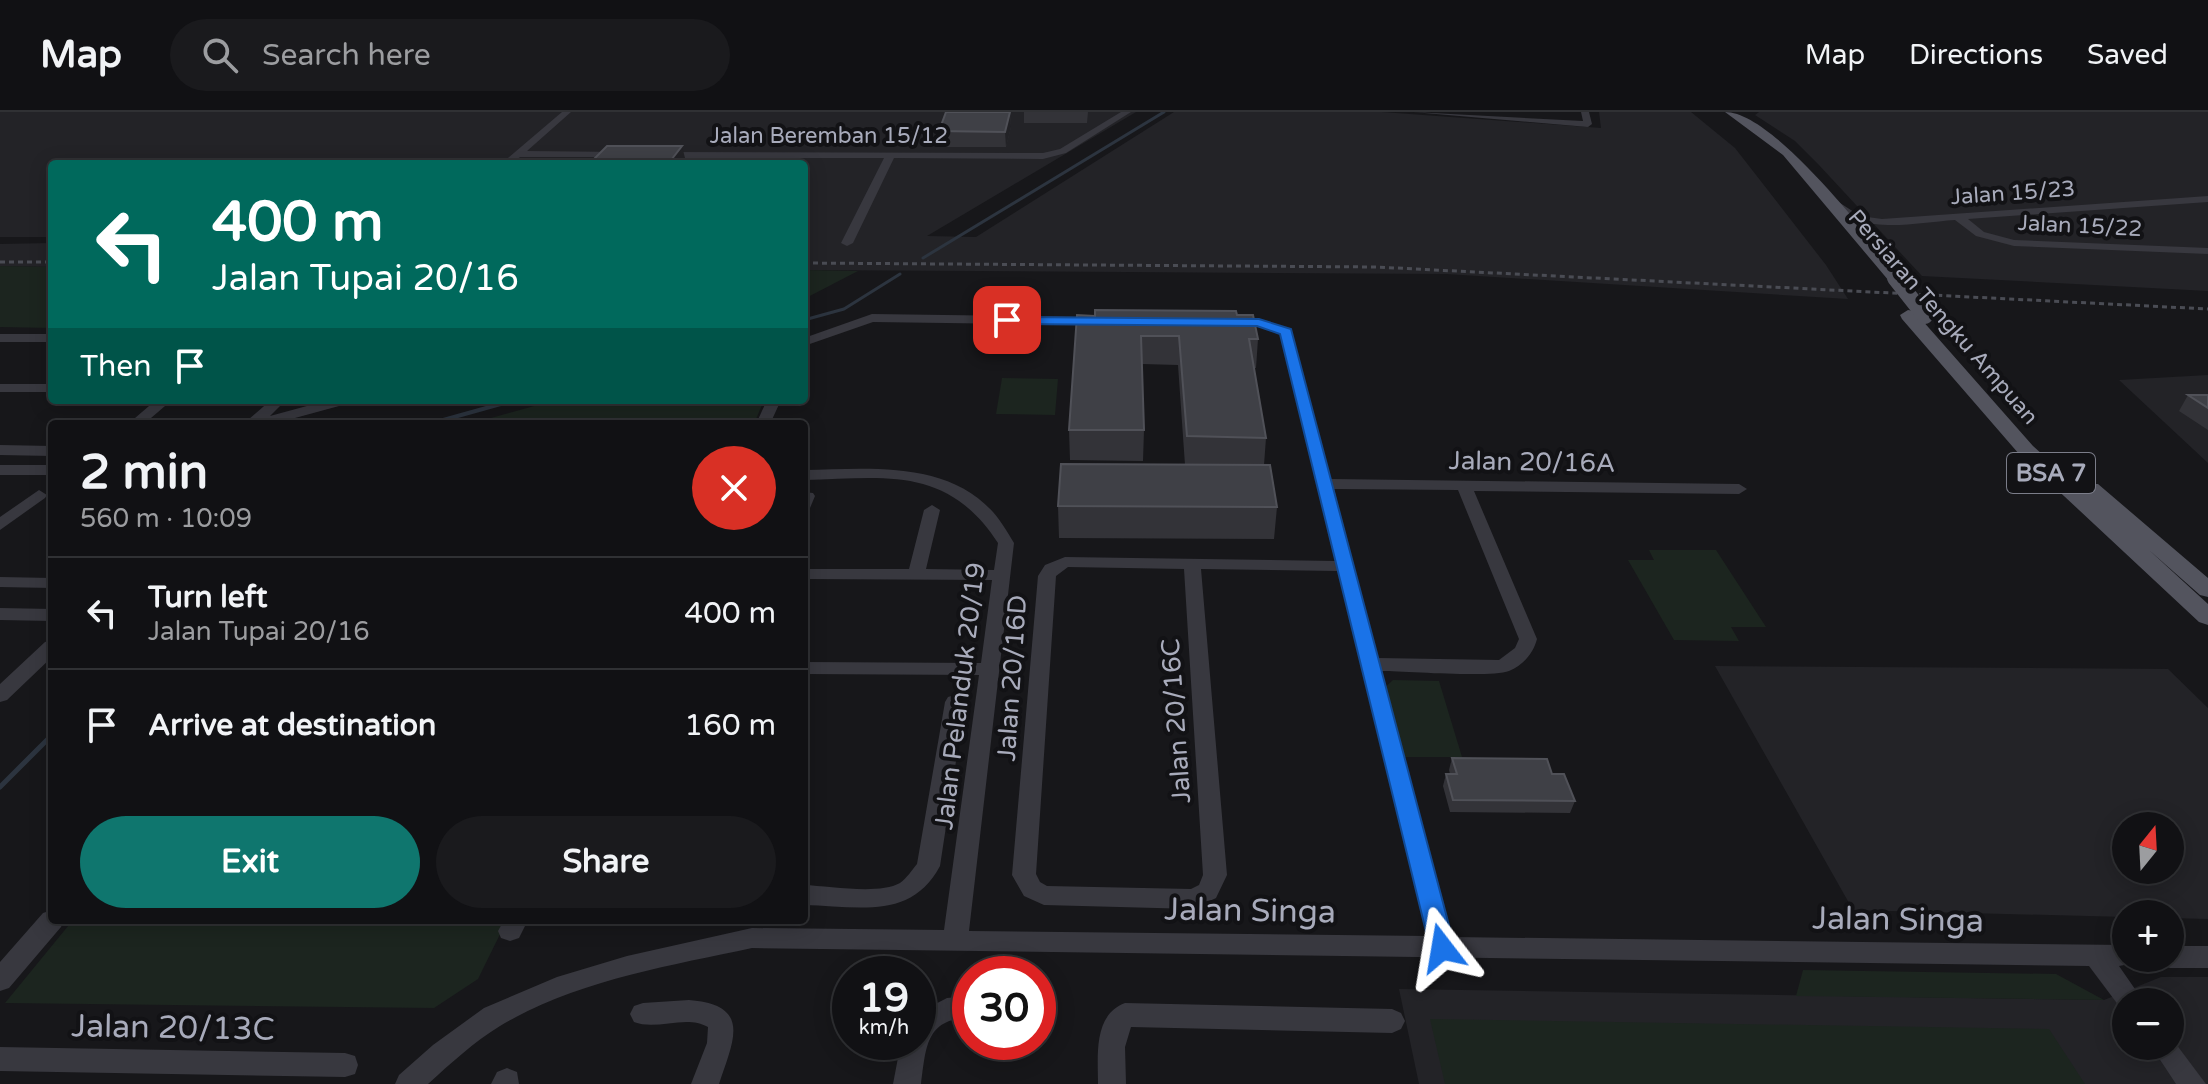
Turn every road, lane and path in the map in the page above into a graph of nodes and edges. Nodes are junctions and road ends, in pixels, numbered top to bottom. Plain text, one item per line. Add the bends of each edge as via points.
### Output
1 (567, 112) edge
2 (1127, 112) edge
3 (1417, 112) edge
4 (1507, 112) edge
5 (1715, 112) edge
6 (1731, 112) edge
7 (1436, 113) edge
8 (1463, 114) edge
9 (1586, 118) edge
10 (518, 154) junction
11 (636, 155) edge
12 (651, 155) edge
13 (890, 156) junction
14 (511, 160) edge
15 (697, 160) edge
16 (1827, 199) junction
17 (2208, 199) edge
18 (1957, 216) junction
19 (847, 243) dead end
20 (2208, 251) edge
21 (1916, 315) junction
22 (1124, 321) edge
23 (1214, 322) edge
24 (0, 338) edge
25 (48, 338) edge
26 (808, 341) edge
27 (0, 388) edge
28 (48, 388) edge
29 (160, 404) edge
30 (275, 404) edge
31 (330, 404) edge
32 (140, 420) edge
33 (258, 420) edge
34 (269, 420) edge
35 (0, 450) edge
36 (48, 451) edge
37 (0, 470) edge
38 (48, 470) edge
39 (808, 475) edge
40 (1325, 484) junction
41 (1464, 486) junction
42 (1739, 489) dead end
43 (39, 495) dead end
44 (932, 510) dead end
45 (0, 525) edge
46 (1192, 564) junction
47 (1345, 566) junction
48 (808, 574) edge
49 (916, 575) junction
50 (1002, 575) junction
51 (0, 582) edge
52 (48, 583) edge
53 (2208, 590) edge
54 (0, 614) edge
55 (48, 615) edge
56 (2208, 617) edge
57 (48, 650) edge
58 (1370, 664) junction
59 (808, 668) edge
60 (991, 669) junction
61 (0, 695) edge
62 (955, 702) dead end
63 (1215, 875) joint
64 (808, 895) edge
65 (49, 924) edge
66 (955, 941) junction
67 (1442, 948) junction
68 (2096, 956) junction
69 (2112, 956) edge
70 (2184, 957) edge
71 (2208, 957) edge
72 (0, 980) edge
73 (2120, 988) edge
74 (643, 1014) dead end
75 (1392, 1021) dead end
76 (0, 1059) edge
77 (911, 1060) edge
78 (2174, 1060) edge
79 (345, 1065) dead end
80 (409, 1084) edge
81 (705, 1084) edge
82 (907, 1084) edge
83 (1112, 1084) edge
84 (2192, 1084) edge

1 - 10 street
2 - 13 street, Jalan Beremban 15/12 via 1052,155
3 - 7 street
4 - 9 street
5 - 21 main road, Persiaran Tengku Ampuan / BSA 7 via 1770,151
6 - 16 main road, Persiaran Tengku Ampuan / BSA 7 via 1787,152
7 - 8 street
8 - 9 street
10 - 11 street
10 - 14 street
12 - 15 street, Jalan Beremban 15/12
13 - 15 street, Jalan Beremban 15/12
13 - 19 street
16 - 18 street, Jalan 15/23 via 1857,219 1872,222
16 - 21 main road, Persiaran Tengku Ampuan / BSA 7, bridge via 1895,278
17 - 18 street, Jalan 15/23
18 - 20 street, Jalan 15/22 via 1980,234 2014,243
21 - 53 main road, Persiaran Tengku Ampuan / BSA 7 via 2050,452
21 - 56 main road, Persiaran Tengku Ampuan / BSA 7 via 2026,450
22 - 26 street via 872,318
23 - 40 street via 1259,323 1286,332
24 - 25 street
27 - 28 street
29 - 32 street
30 - 33 street
31 - 34 street
35 - 36 street
37 - 38 street
39 - 50 street, Jalan Pelanduk 20/19 via 904,475 945,484 993,518 1006,543
40 - 41 street, Jalan 20/16A
40 - 47 street
41 - 42 street, Jalan 20/16A
41 - 58 street via 1528,639 1526,649 1502,666
43 - 45 street
44 - 49 street
46 - 47 street, Jalan 20/16D
46 - 63 street, Jalan 20/16C
46 - 63 street, Jalan 20/16D via 1065,562 1047,576 1024,875 1032,889 1044,895 1194,899 1208,891
47 - 58 street
48 - 49 street
49 - 50 street
50 - 60 street, Jalan Pelanduk 20/19
51 - 52 street
54 - 55 street
57 - 61 street
58 - 67 street
59 - 60 street
60 - 66 street, Jalan Pelanduk 20/19
62 - 64 street via 928,866 917,881 905,891 878,896
65 - 72 street
66 - 67 street, Jalan Singa
66 - 80 street, Jalan Singa via 752,938 604,970 504,1011
67 - 68 street, Jalan Singa
68 - 69 street, Jalan Singa
68 - 73 street
70 - 71 street
74 - 81 street via 708,1011 718,1017 722,1028
75 - 83 street via 1125,1015 1113,1032
76 - 79 street, Jalan 20/13C
77 - 82 street
78 - 84 street

